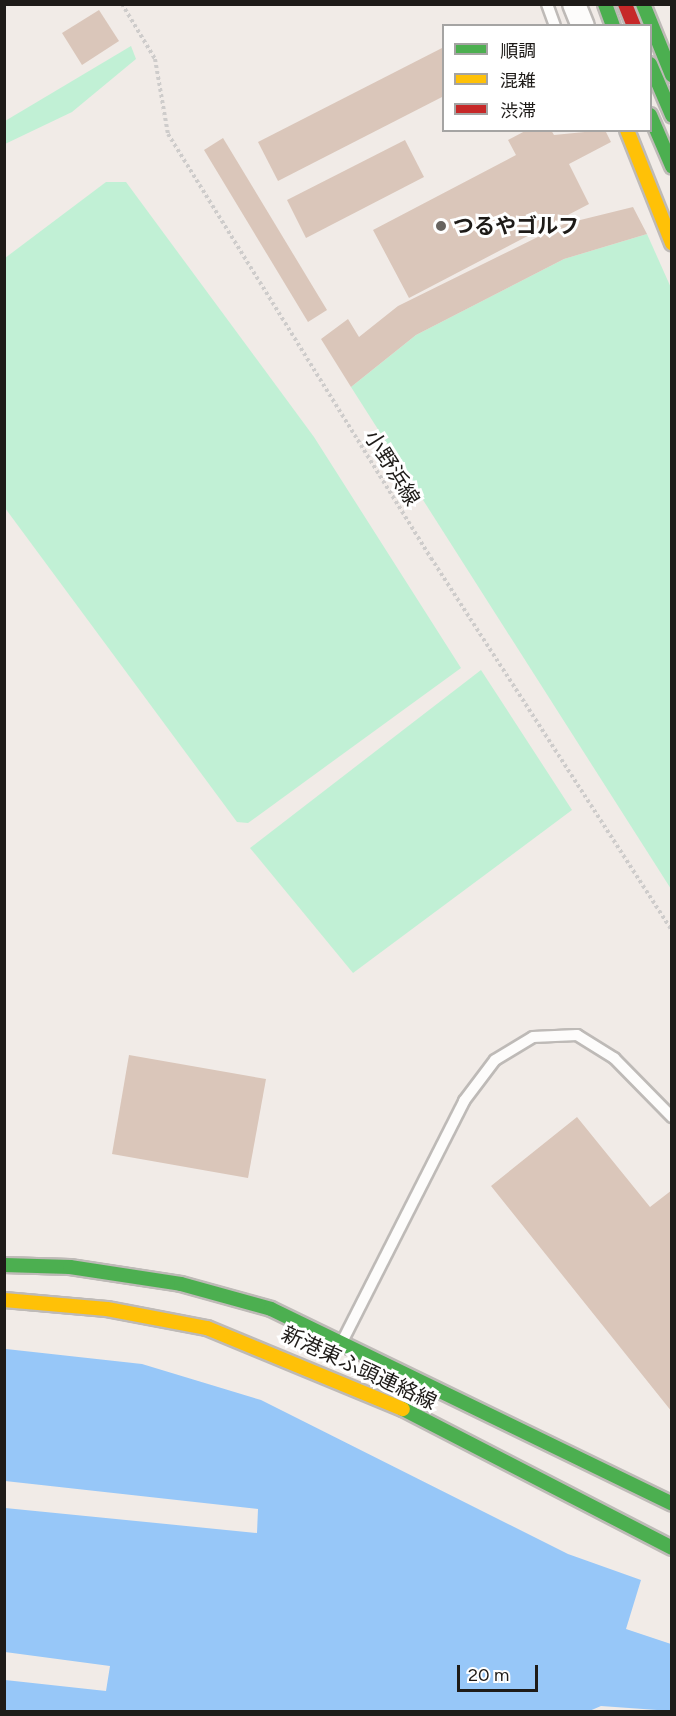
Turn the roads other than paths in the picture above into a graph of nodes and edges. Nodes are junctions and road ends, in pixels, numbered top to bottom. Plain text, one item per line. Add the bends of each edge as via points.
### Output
1 (547, 4) edge
2 (574, 4) edge
3 (605, 4) edge
4 (626, 4) edge
5 (643, 4) edge
6 (554, 24) edge
7 (582, 24) edge
8 (613, 24) edge
9 (633, 24) edge
10 (651, 24) edge
11 (652, 26) edge
12 (652, 66) edge
13 (672, 75) edge
14 (672, 115) edge
15 (652, 117) edge
16 (628, 132) edge
17 (672, 166) edge
18 (672, 243) edge
19 (672, 1117) edge
20 (4, 1265) edge
21 (4, 1300) edge
22 (343, 1340) junction
23 (672, 1504) edge
24 (672, 1548) edge

1 - 6 lane
2 - 7 street
3 - 8 main road
4 - 9 main road
5 - 10 main road
11 - 13 main road
12 - 14 main road
15 - 17 main road
16 - 18 main road
19 - 22 lane via 614,1058 577,1035 533,1037 495,1060 464,1101
20 - 22 main road, 新港東ふ頭連絡線 via 70,1267 181,1284 271,1309
21 - 24 main road, 新港東ふ頭連絡線 via 107,1309 207,1328 278,1353 369,1392
22 - 23 main road, 新港東ふ頭連絡線

